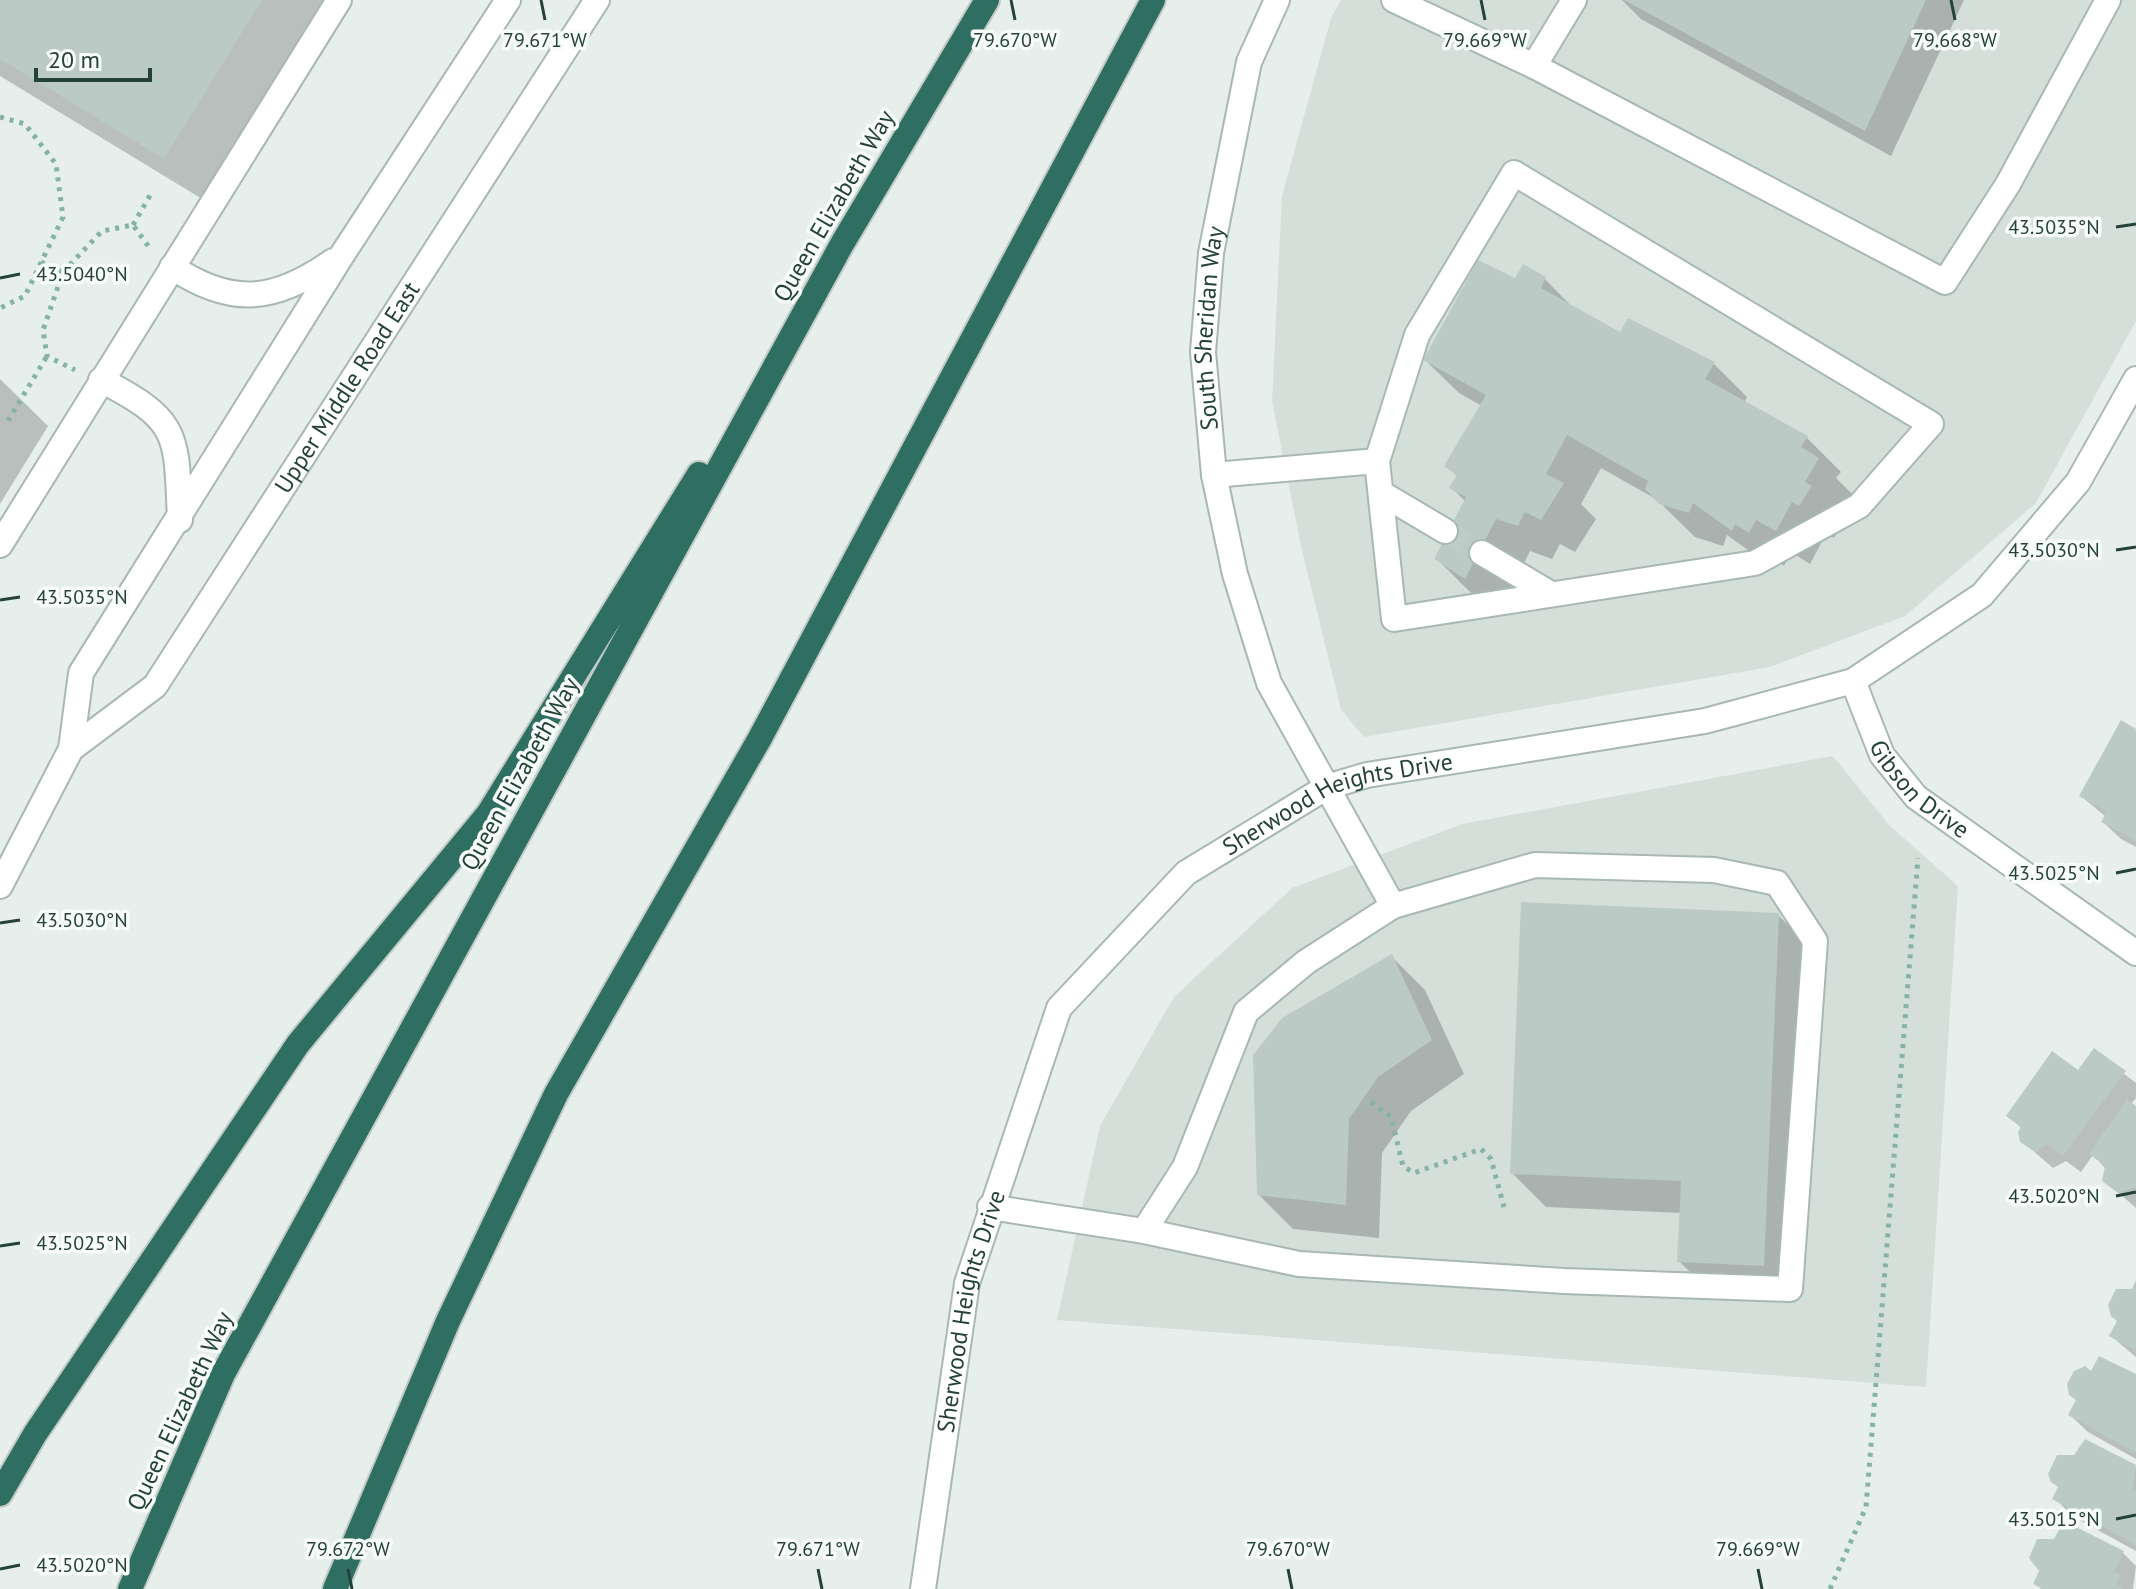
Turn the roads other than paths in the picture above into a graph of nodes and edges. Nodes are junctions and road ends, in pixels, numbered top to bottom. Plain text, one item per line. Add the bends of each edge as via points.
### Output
1 (339, 0) edge
2 (508, 0) edge
3 (597, 0) edge
4 (987, 0) edge
5 (1153, 0) edge
6 (1277, 0) edge
7 (1394, 0) edge
8 (1574, 0) edge
9 (2108, 0) edge
10 (1534, 66) junction
11 (842, 244) junction
12 (342, 255) junction
13 (172, 267) junction
14 (2136, 379) edge
15 (101, 380) junction
16 (1377, 461) junction
17 (1214, 475) junction
18 (1381, 493) junction
19 (180, 520) junction
20 (1445, 531) tunnel mouth
21 (0, 545) edge
22 (1482, 553) tunnel mouth
23 (1551, 594) junction
24 (1853, 681) junction
25 (71, 749) junction
26 (1327, 787) junction
27 (0, 886) edge
28 (1393, 906) junction
29 (2136, 953) edge
30 (990, 1207) junction
31 (1144, 1231) junction
32 (0, 1494) edge
33 (347, 1557) junction
34 (130, 1589) edge
35 (335, 1589) edge
36 (347, 1589) edge
37 (923, 1589) edge

1 - 13 street
2 - 12 street, Upper Middle Road East
3 - 25 street, Upper Middle Road East via 155,686
4 - 11 highway, Queen Elizabeth Way
5 - 33 highway via 760,738 556,1094 448,1321
6 - 17 street, South Sheridan Way via 1249,62 1211,253 1203,352
7 - 10 street
8 - 10 street
9 - 10 street via 2008,184 1945,282
11 - 32 highway via 488,814 298,1044
11 - 34 highway, Queen Elizabeth Way via 223,1374
12 - 13 street via 307,280 267,293 224,295
12 - 19 street, Upper Middle Road East
13 - 15 street
14 - 24 street, Sherwood Heights Drive via 2078,482 1982,595
15 - 19 street via 153,409 168,426 175,446
15 - 21 street
16 - 17 street
16 - 18 street
16 - 23 street via 1417,335 1514,173 1931,424 1859,506 1755,563
17 - 26 street, South Sheridan Way via 1235,574 1269,683
18 - 20 street
18 - 23 street via 1394,619
19 - 25 street, Upper Middle Road East via 81,673
22 - 23 street
24 - 26 street, Sherwood Heights Drive via 1705,721 1412,766
24 - 29 street, Gibson Drive via 1882,755 1916,797
25 - 27 street, Upper Middle Road East
26 - 28 street, South Sheridan Way
26 - 30 street, Sherwood Heights Drive via 1186,873 1059,1008
28 - 31 street via 1306,962 1246,1012 1185,1167
28 - 31 street via 1535,865 1714,870 1777,883 1815,941 1790,1289 1299,1264
30 - 31 street
30 - 37 street, Sherwood Heights Drive via 967,1283
33 - 35 highway
33 - 36 highway

